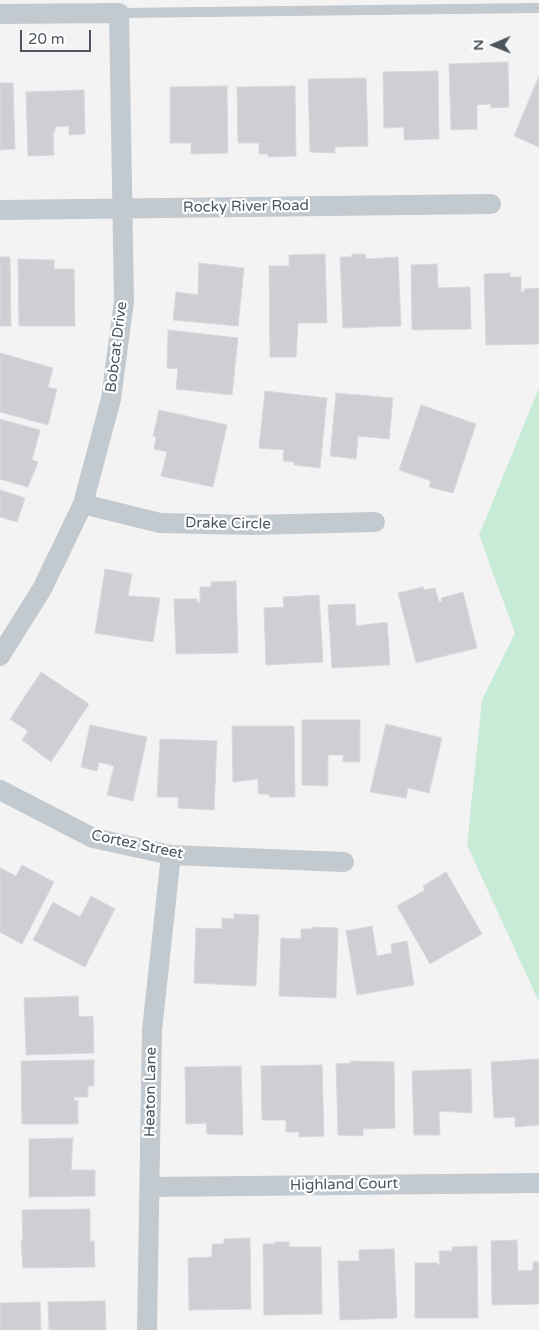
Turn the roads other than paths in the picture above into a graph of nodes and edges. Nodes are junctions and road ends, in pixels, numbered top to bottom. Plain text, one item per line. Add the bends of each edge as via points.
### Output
1 (539, 8) edge
2 (119, 13) junction
3 (0, 14) edge
4 (491, 204) dead end
5 (124, 209) junction
6 (0, 210) edge
7 (83, 504) junction
8 (375, 522) dead end
9 (0, 656) edge
10 (0, 790) edge
11 (171, 854) junction
12 (344, 862) dead end
13 (539, 1183) edge
14 (150, 1187) junction
15 (147, 1330) edge

1 - 2 lane
2 - 3 street
2 - 5 street, Bobcat Drive
4 - 5 street, Rocky River Road
5 - 6 street, Rocky River Road
5 - 7 street, Bobcat Drive via 124,301 112,390
7 - 8 street, Drake Circle via 160,523
7 - 9 street, Bobcat Drive via 42,589
10 - 11 street, Cortez Street via 93,838
11 - 12 street, Cortez Street
11 - 14 street, Heaton Lane via 152,1030
13 - 14 street, Highland Court
14 - 15 street, Heaton Lane

